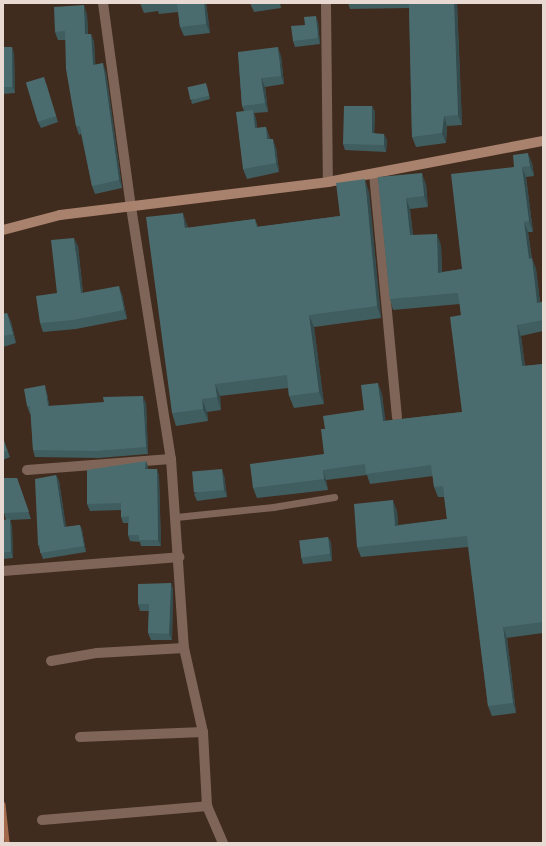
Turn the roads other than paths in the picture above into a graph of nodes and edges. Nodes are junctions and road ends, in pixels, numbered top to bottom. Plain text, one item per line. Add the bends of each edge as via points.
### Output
1 (103, 3) edge
2 (326, 3) edge
3 (543, 141) edge
4 (374, 174) junction
5 (328, 182) junction
6 (131, 207) junction
7 (3, 230) edge
8 (397, 417) dead end
9 (171, 459) junction
10 (27, 470) dead end
11 (334, 497) dead end
12 (176, 517) junction
13 (179, 557) junction
14 (3, 571) edge
15 (184, 648) junction
16 (51, 661) dead end
17 (203, 732) junction
18 (80, 737) dead end
19 (207, 806) junction
20 (42, 820) dead end
21 (223, 843) edge

1 - 6 street
2 - 5 street
3 - 4 street
4 - 5 street
4 - 8 street
5 - 6 street
6 - 7 street via 60,215
6 - 9 street
9 - 10 street
9 - 12 street
11 - 12 lane via 273,507
12 - 13 street
13 - 14 street
13 - 15 street
15 - 16 street via 97,653
15 - 17 street
17 - 18 street
17 - 19 street
19 - 20 street
19 - 21 street

